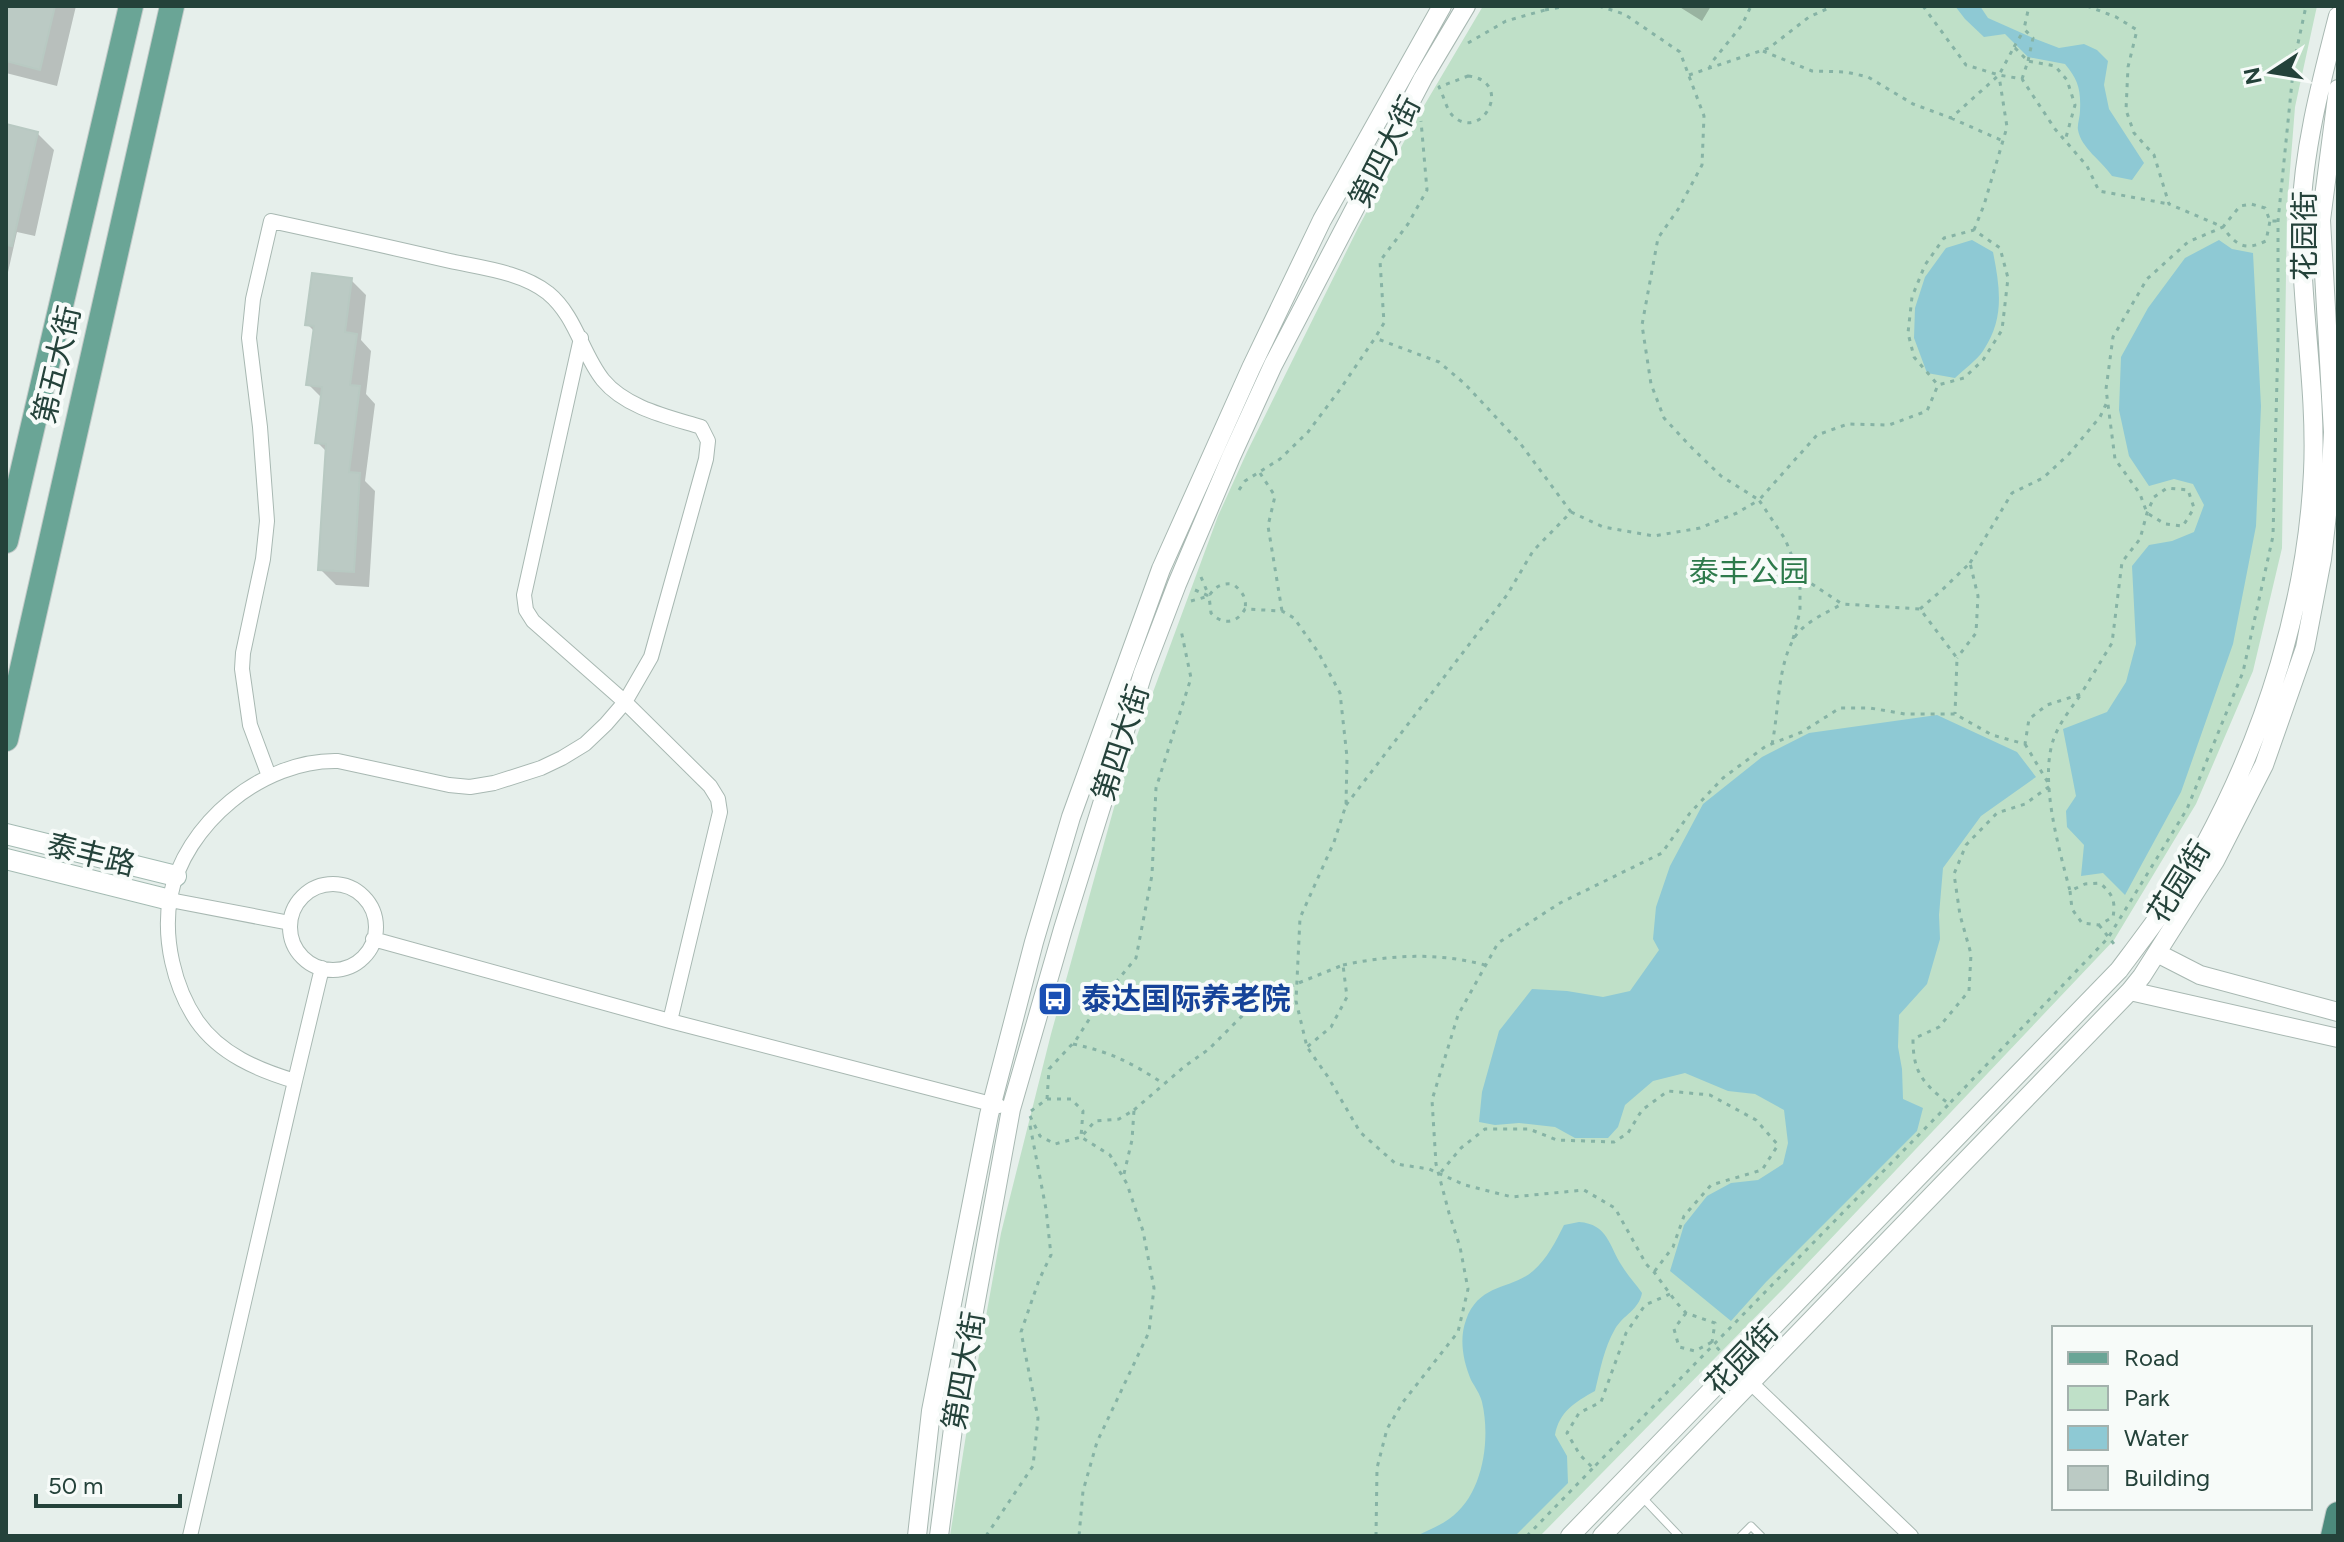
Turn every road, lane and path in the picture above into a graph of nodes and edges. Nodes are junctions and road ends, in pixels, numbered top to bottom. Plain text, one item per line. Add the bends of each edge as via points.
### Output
1 (131, 6) edge
2 (172, 6) edge
3 (1442, 6) edge
4 (1466, 6) edge
5 (1568, 6) edge
6 (1599, 6) edge
7 (1751, 6) edge
8 (1833, 6) edge
9 (1923, 6) edge
10 (2029, 6) edge
11 (2087, 6) edge
12 (2306, 6) edge
13 (1546, 8) edge
14 (2338, 16) edge
15 (2024, 29) junction
16 (1467, 43) dead end
17 (2014, 47) junction
18 (1763, 51) junction
19 (2028, 61) junction
20 (1709, 69) junction
21 (1689, 75) junction
22 (1999, 75) junction
23 (1446, 76) dead end
24 (2022, 79) junction
25 (1439, 87) junction
26 (2338, 89) edge
27 (1433, 98) dead end
28 (1951, 118) junction
29 (1421, 120) dead end
30 (2003, 141) junction
31 (2065, 141) junction
32 (2169, 204) junction
33 (2301, 219) junction
34 (2270, 221) junction
35 (2278, 221) junction
36 (2223, 227) junction
37 (1974, 230) junction
38 (581, 338) junction
39 (1375, 338) junction
40 (1938, 385) junction
41 (2108, 401) junction
42 (1259, 472) junction
43 (1237, 492) dead end
44 (1759, 500) junction
45 (1571, 512) junction
46 (2147, 513) junction
47 (6, 541) edge
48 (1970, 563) junction
49 (1200, 575) dead end
50 (1800, 576) junction
51 (1177, 584) junction
52 (1209, 596) junction
53 (1189, 602) dead end
54 (1842, 604) junction
55 (1245, 609) junction
56 (1920, 609) junction
57 (1282, 611) junction
58 (1180, 627) dead end
59 (1793, 639) junction
60 (1957, 658) junction
61 (2081, 694) junction
62 (625, 702) junction
63 (1955, 714) junction
64 (6, 739) edge
65 (1772, 744) junction
66 (2025, 744) junction
67 (269, 776) junction
68 (2050, 786) junction
69 (1346, 805) junction
70 (6, 834) edge
71 (6, 859) edge
72 (176, 876) junction
73 (2070, 891) junction
74 (170, 900) junction
75 (290, 923) junction
76 (2099, 925) junction
77 (2108, 938) junction
78 (373, 939) junction
79 (2157, 953) junction
80 (2128, 958) junction
81 (1343, 965) junction
82 (1485, 965) junction
83 (322, 968) junction
84 (1296, 984) junction
85 (2130, 991) junction
86 (2338, 1012) edge
87 (670, 1021) junction
88 (2338, 1038) edge
89 (1072, 1044) junction
90 (1307, 1047) junction
91 (295, 1081) junction
92 (1164, 1084) junction
93 (1047, 1099) junction
94 (992, 1104) junction
95 (1949, 1104) junction
96 (1134, 1110) junction
97 (1020, 1111) junction
98 (1081, 1137) junction
99 (1440, 1174) junction
100 (1123, 1178) junction
101 (1654, 1272) junction
102 (1670, 1294) junction
103 (1686, 1313) junction
104 (1713, 1344) junction
105 (1734, 1366) junction
106 (1751, 1383) junction
107 (1593, 1468) junction
108 (1641, 1496) junction
109 (2338, 1514) edge
110 (190, 1536) edge
111 (917, 1536) edge
112 (939, 1536) edge
113 (986, 1536) edge
114 (1079, 1536) edge
115 (1376, 1536) edge
116 (1527, 1536) edge
117 (1570, 1536) edge
118 (1602, 1536) edge
119 (1679, 1536) edge
120 (1741, 1536) edge
121 (1761, 1536) edge
122 (1911, 1536) edge
123 (2333, 1536) edge

1 - 47 main road, 第五大街
2 - 64 main road, 第五大街
3 - 94 street, 第四大街 via 1322,220 1161,569 1071,817
4 - 51 street, 第四大街 via 1273,365
5 - 13 path
6 - 21 path via 1624,14 1680,52
7 - 20 path
8 - 18 path
9 - 22 path via 1966,65
10 - 15 path
11 - 32 path via 2137,30 2126,110 2134,133 2154,155
12 - 35 path via 2294,62
13 - 16 path via 1506,21
14 - 33 street, 花园街 via 2313,124
15 - 17 path
15 - 19 path via 2033,38
17 - 19 path
17 - 22 path
18 - 20 path
18 - 28 path via 1812,71 1868,77 1913,104
19 - 24 path
19 - 31 path via 2055,66 2067,80 2075,105
20 - 21 path
21 - 44 path via 1704,116 1702,165 1658,238 1642,325 1651,384 1664,418 1691,447 1721,476
22 - 24 path
22 - 28 path
22 - 30 path via 2007,127
23 - 25 path
24 - 31 path
25 - 25 path via 1458,120 1479,120 1490,109 1488,86 1476,77
25 - 27 path
26 - 79 street, 花园街 via 2321,220 2333,432 2330,488 2305,648 2264,765 2215,861
28 - 30 path
29 - 39 path via 1427,190 1380,261 1384,323
30 - 37 path
31 - 32 path via 2087,166 2099,191
32 - 36 path
33 - 35 path
33 - 80 street, 花园街 via 2313,471 2303,569 2286,640 2232,791 2175,894
34 - 35 path
34 - 36 path via 2265,208 2251,204 2240,206
34 - 36 path via 2266,241 2256,246 2232,240
35 - 77 path via 2273,536 2243,672 2187,809
36 - 41 path via 2188,242 2147,279 2113,337
37 - 40 path via 1944,238 1912,297 1908,333 1914,357
37 - 40 path via 2000,248 2008,278 2002,330 1964,378
38 - 62 street via 524,595 533,621
38 - 62 street via 604,381 622,396 649,411 701,427 708,441 651,657
38 - 67 street via 555,301 528,281 271,221 249,338 267,521 242,669 254,742
39 - 42 path via 1308,432
39 - 45 path via 1439,362 1465,384 1520,443
40 - 44 path via 1927,411 1889,425 1848,424 1817,435
41 - 46 path via 2115,459
41 - 48 path via 2069,454 2043,478 2012,493
42 - 43 path
42 - 57 path via 1275,496 1268,526
44 - 45 path via 1700,528 1654,536 1603,527
44 - 50 path via 1785,539
45 - 69 path via 1533,551 1507,595
46 - 46 path via 2154,497 2167,488 2188,490 2194,508 2183,526 2165,524
46 - 61 path via 2140,539 2122,562 2112,643
48 - 56 path
48 - 60 path via 1978,596 1976,633
49 - 52 path
50 - 54 path
50 - 59 path
51 - 52 path
51 - 97 street, 第四大街 via 1106,786
52 - 53 path
52 - 55 path via 1221,584 1233,584 1242,591
52 - 55 path via 1211,613 1220,621 1241,617
54 - 56 path
54 - 59 path
55 - 57 path
56 - 60 path
57 - 69 path via 1302,629 1340,693
58 - 89 path via 1191,678 1156,788 1152,875 1136,958
59 - 65 path via 1779,685
60 - 63 path
61 - 66 path via 2047,705 2029,719
61 - 68 path via 2056,733
62 - 67 street via 593,737 562,758 494,783 449,785 329,761
62 - 87 street via 710,786 720,812
63 - 65 path via 1840,708
63 - 66 path via 1992,735
65 - 82 path via 1723,778 1662,853 1548,911 1498,943
66 - 68 path
67 - 72 street via 220,810
68 - 73 path via 2055,834
68 - 95 path via 2025,804 1997,813 1966,845 1954,874 1971,954 1969,991 1939,1027 1913,1039 1913,1060 1920,1073
69 - 84 path via 1300,918
70 - 72 main road, 泰丰路
71 - 74 main road, 泰丰路
72 - 74 street
73 - 76 path via 2072,909 2082,923
73 - 76 path via 2100,883 2112,894 2113,917
74 - 75 street
74 - 91 street via 173,962 198,1022 238,1058
75 - 78 street via 295,906 310,890 342,885 369,904 375,920
75 - 83 street via 298,951
76 - 77 path
77 - 80 path
77 - 95 path
78 - 83 street via 352,965
78 - 87 street
79 - 85 street, 花园街
79 - 86 street via 2200,975
80 - 105 street, 花园街
81 - 82 path via 1382,957 1464,959
81 - 84 path
81 - 90 path via 1347,997 1331,1027
82 - 99 path via 1458,1015 1432,1100
83 - 91 street
84 - 90 path
84 - 92 path via 1250,1008
85 - 88 street
85 - 106 street, 花园街
87 - 94 street
89 - 92 path via 1105,1051
89 - 93 path via 1049,1069
90 - 99 path via 1360,1132 1396,1164
91 - 110 street
92 - 96 path
93 - 97 path
93 - 98 path via 1071,1099 1083,1111
94 - 97 street
94 - 111 street, 第四大街 via 931,1411
95 - 104 path
96 - 98 path via 1119,1119 1095,1121
96 - 100 path
97 - 98 path via 1040,1136 1055,1144
97 - 112 street, 第四大街 via 954,1421
97 - 113 path via 1046,1209 1051,1255 1021,1332 1038,1418 1033,1466
98 - 100 path via 1110,1155
99 - 101 path via 1512,1197 1584,1190 1615,1208
99 - 101 path via 1485,1129 1529,1129 1557,1140 1614,1142 1628,1133 1642,1110 1668,1091 1710,1095 1756,1120 1778,1145 1762,1170 1711,1185 1684,1216 1673,1247
99 - 115 path via 1468,1289 1458,1332 1387,1429 1377,1468
100 - 114 path via 1143,1231 1154,1288 1149,1332 1097,1442 1083,1491
101 - 102 path
102 - 103 path
102 - 107 path via 1645,1305 1626,1333 1601,1402 1579,1413 1567,1433
103 - 104 path via 1715,1323
103 - 104 path via 1674,1329 1679,1347 1695,1351
104 - 105 path
104 - 107 path
105 - 117 street, 花园街
106 - 108 street, 花园街
106 - 122 street
107 - 116 path
108 - 118 street, 花园街
108 - 119 lane
109 - 123 highway
120 - 121 lane via 1751,1526

